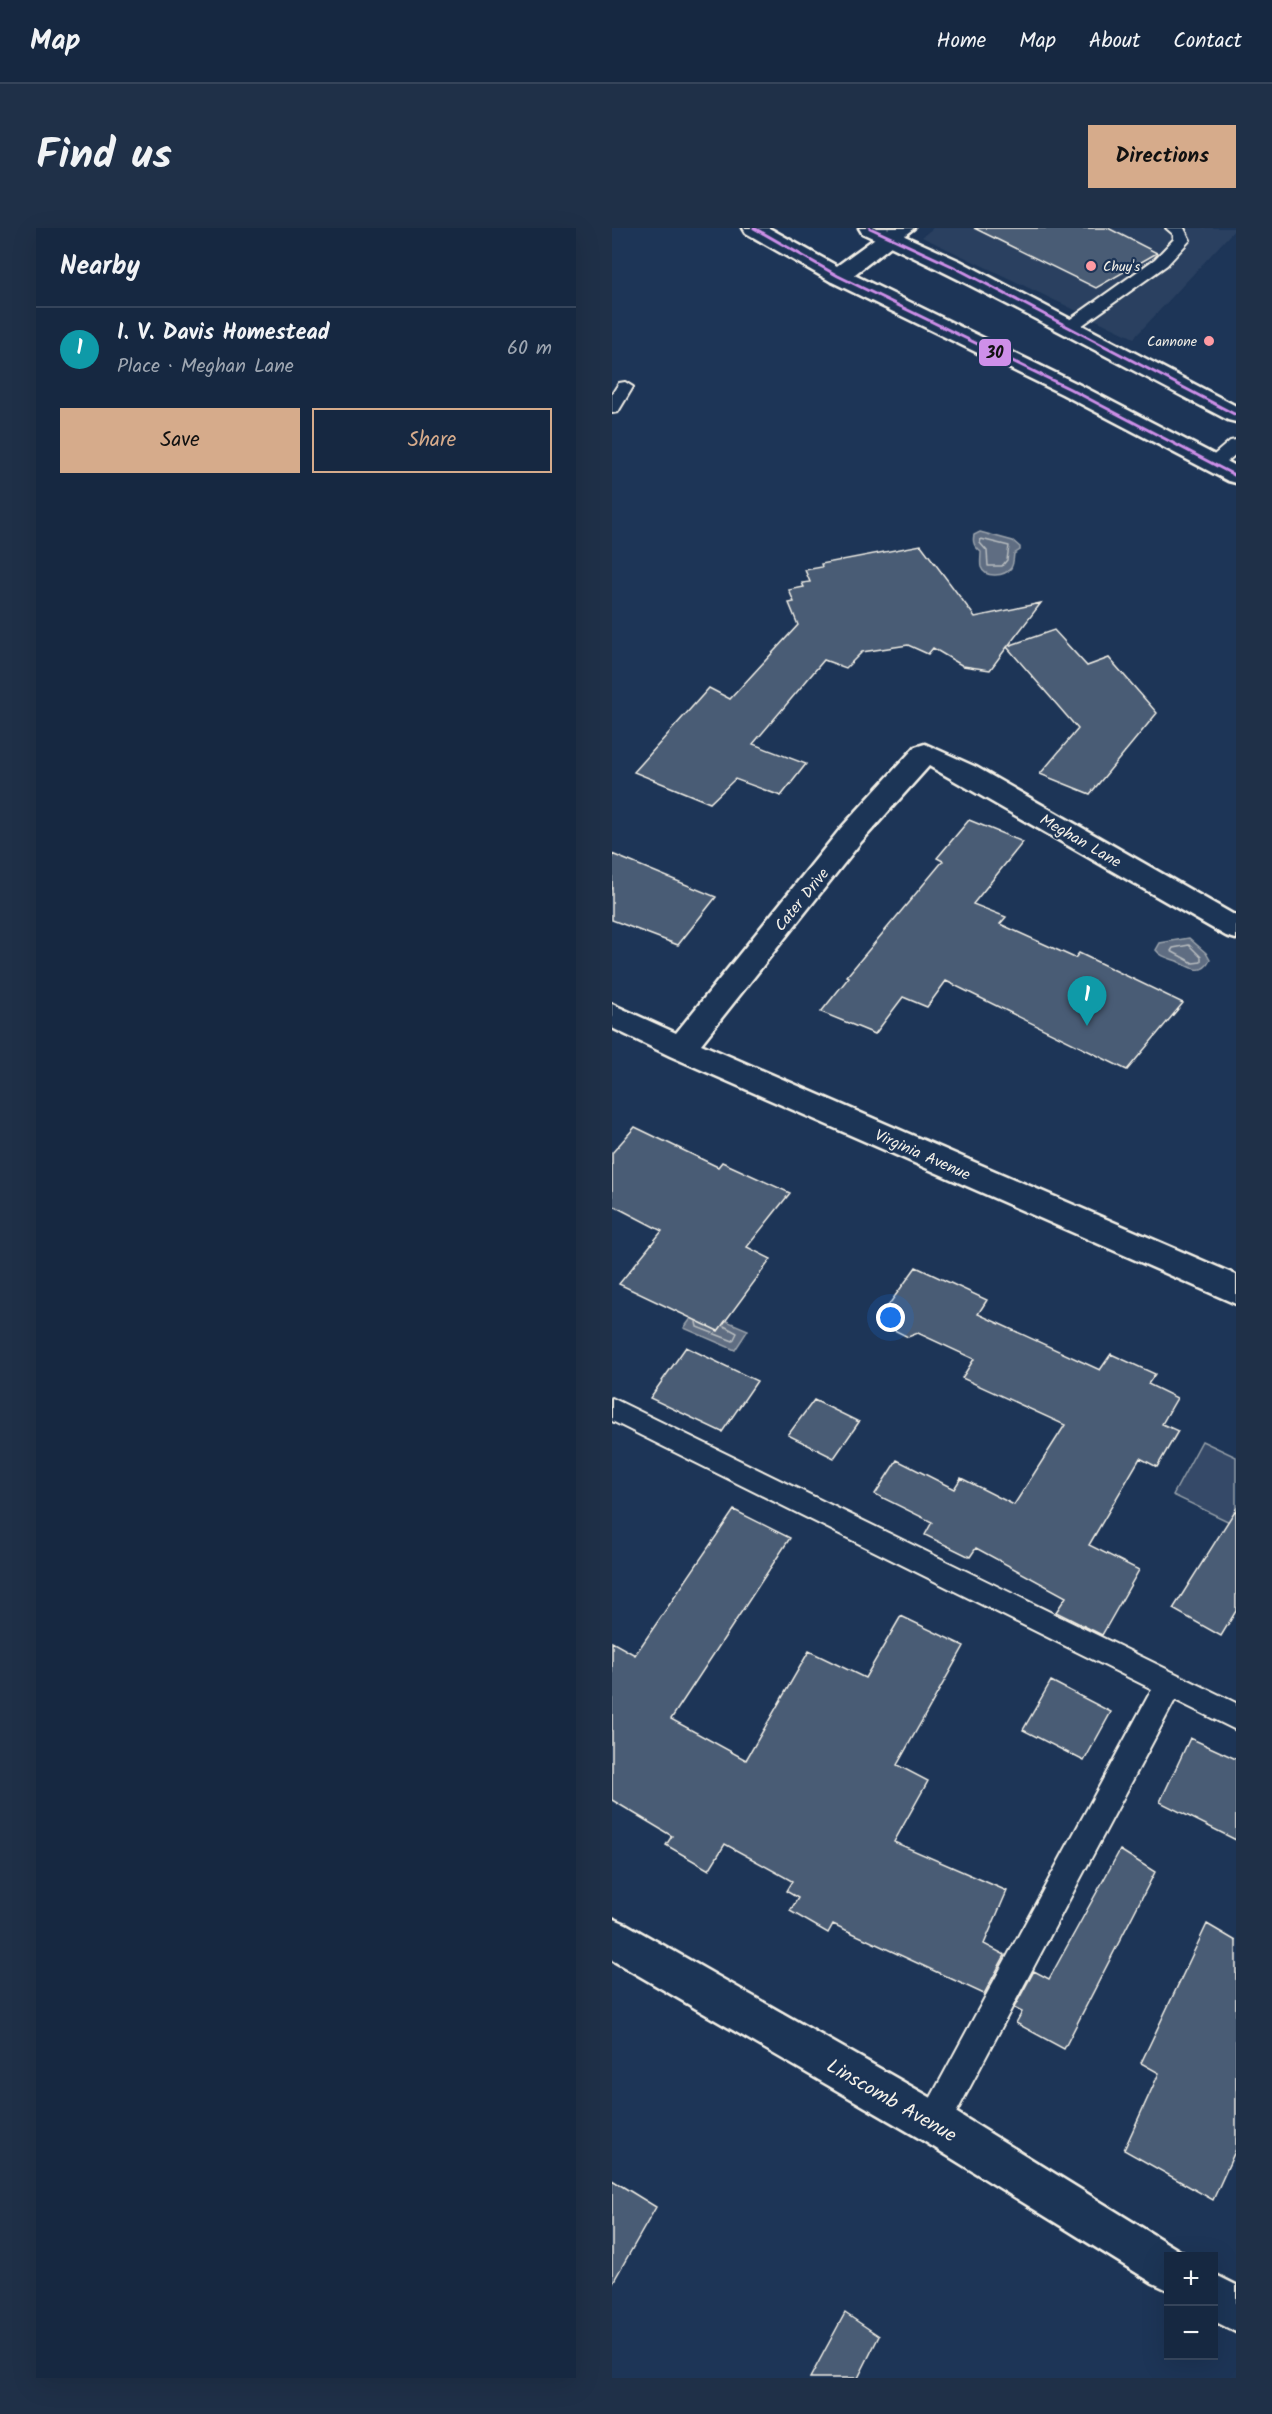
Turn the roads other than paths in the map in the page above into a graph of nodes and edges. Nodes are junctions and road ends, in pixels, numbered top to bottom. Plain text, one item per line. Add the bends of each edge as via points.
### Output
1 (754, 228) edge
2 (870, 228) edge
3 (897, 233) edge
4 (1178, 234) edge
5 (838, 276) junction
6 (1068, 328) junction
7 (625, 387) dead end
8 (612, 408) edge
9 (1236, 415) edge
10 (1236, 445) edge
11 (1214, 464) junction
12 (1236, 476) edge
13 (925, 753) joint
14 (1236, 929) edge
15 (612, 1015) edge
16 (681, 1048) junction
17 (1236, 1290) edge
18 (612, 1409) edge
19 (1169, 1684) junction
20 (1236, 1717) edge
21 (612, 1938) edge
22 (934, 2123) junction
23 (1164, 2266) edge
24 (1218, 2299) edge
25 (1236, 2310) edge

1 - 5 street
2 - 3 street
3 - 5 street
3 - 6 street
4 - 6 lane via 1161,262
5 - 11 street
6 - 9 street
7 - 8 lane
10 - 11 lane
11 - 12 street
13 - 14 street, Meghan Lane
13 - 16 street, Cater Drive via 851,835
15 - 16 street, Virginia Avenue
16 - 17 street, Virginia Avenue
18 - 19 lane
19 - 20 lane
19 - 22 lane
21 - 22 street, Linscomb Avenue
22 - 23 street, Linscomb Avenue
24 - 25 street

